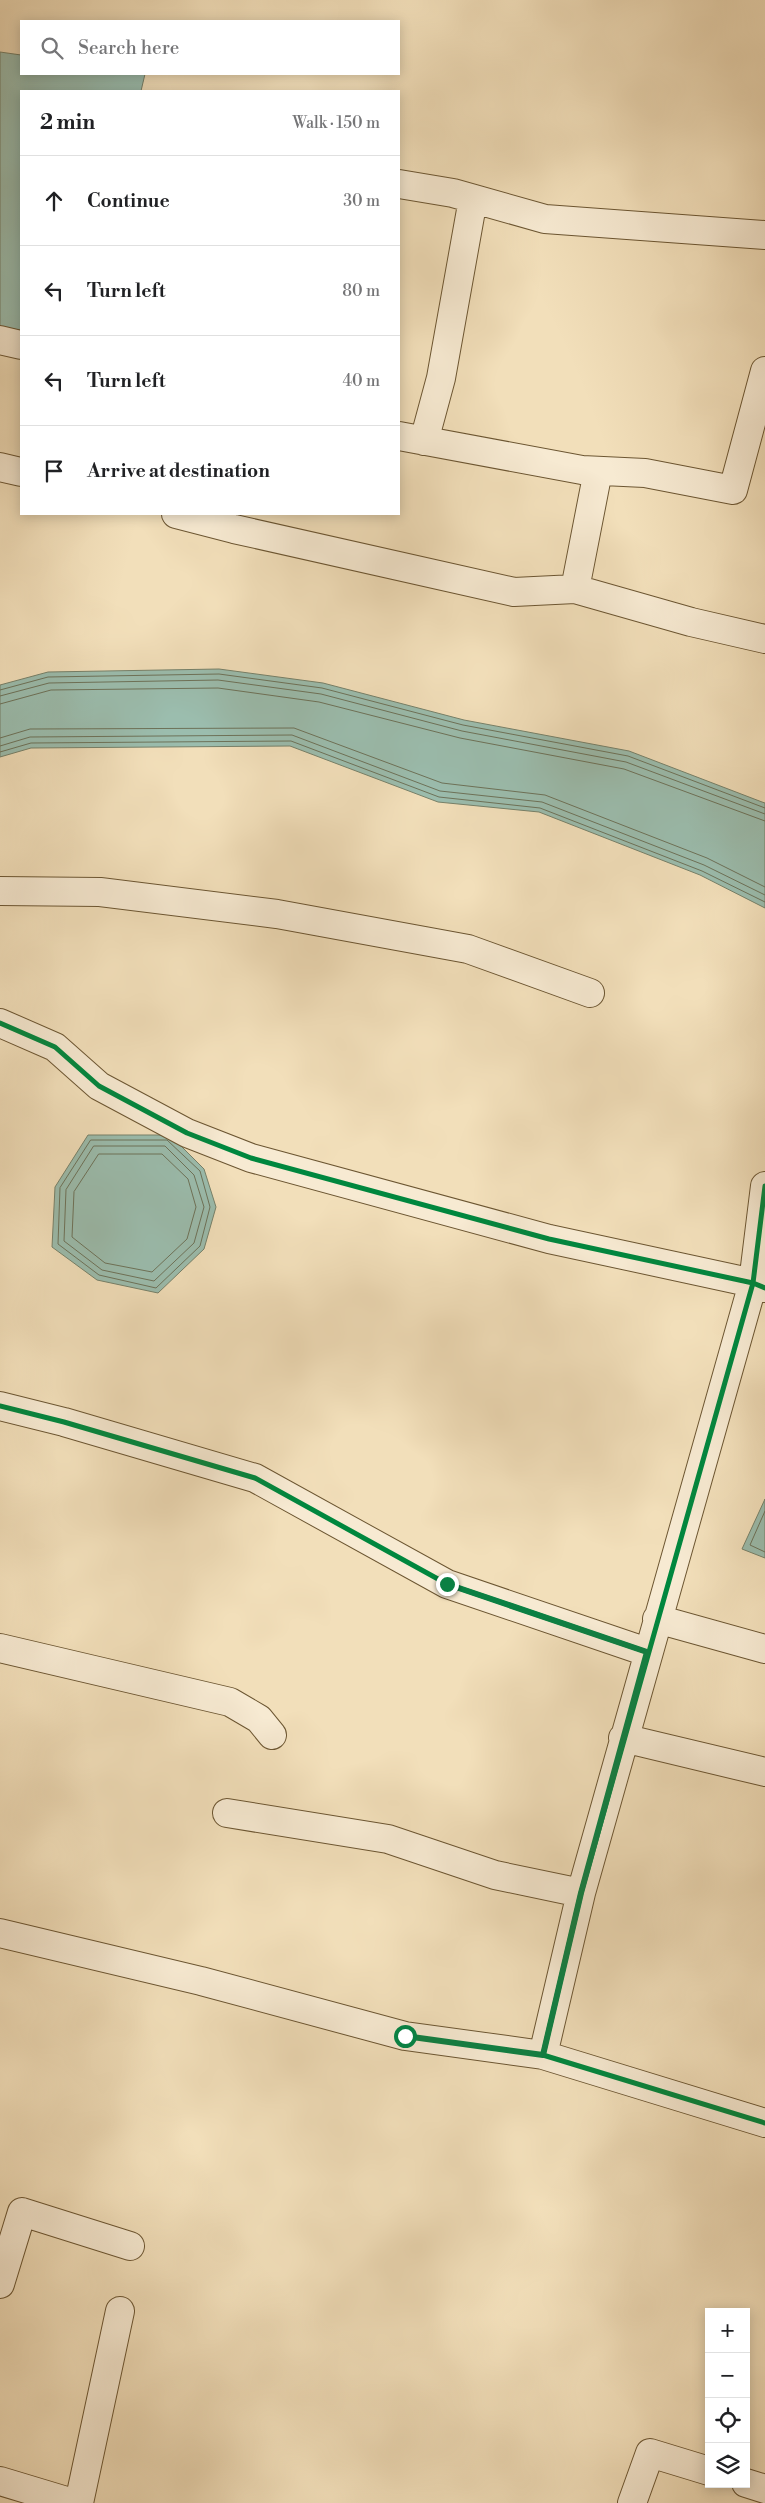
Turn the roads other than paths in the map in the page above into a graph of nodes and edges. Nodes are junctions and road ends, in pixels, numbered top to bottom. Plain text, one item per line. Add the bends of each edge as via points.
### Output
1 (400, 184) edge
2 (473, 199) junction
3 (765, 234) edge
4 (0, 340) edge
5 (20, 345) edge
6 (765, 371) edge
7 (411, 438) edge
8 (0, 467) edge
9 (598, 471) junction
10 (20, 472) edge
11 (180, 515) edge
12 (575, 589) junction
13 (765, 639) edge
14 (0, 891) edge
15 (590, 993) dead end
16 (0, 1024) edge
17 (765, 1186) edge
18 (759, 1285) edge
19 (0, 1406) edge
20 (657, 1619) junction
21 (0, 1648) edge
22 (765, 1649) edge
23 (647, 1652) junction
24 (272, 1735) dead end
25 (623, 1738) junction
26 (765, 1772) edge
27 (227, 1813) dead end
28 (581, 1893) junction
29 (0, 1933) edge
30 (543, 2055) junction
31 (765, 2122) edge
32 (130, 2246) dead end
33 (0, 2284) edge
34 (120, 2311) dead end
35 (705, 2470) edge
36 (0, 2481) edge
37 (750, 2484) edge
38 (765, 2489) edge
39 (73, 2503) edge
40 (80, 2503) edge
41 (632, 2503) edge

1 - 2 street
2 - 3 street via 545,219
2 - 7 street via 441,378
4 - 5 street
6 - 9 street via 733,490 645,473
7 - 9 street
8 - 10 street
9 - 12 street
11 - 12 street via 514,592
12 - 13 street
14 - 15 street via 100,892 277,914 468,949
16 - 18 street via 55,1047 99,1086 171,1125 251,1158 549,1240
17 - 18 street
18 - 20 street
19 - 23 street via 256,1478 447,1584
20 - 22 street
20 - 23 street
21 - 24 street via 230,1702 259,1720
23 - 25 street
25 - 26 street
25 - 28 street
27 - 28 street via 388,1839 495,1875
28 - 30 street
29 - 30 street via 201,1981 405,2036
30 - 31 street
32 - 33 street via 22,2212
34 - 40 street
35 - 41 street via 650,2453
36 - 39 street
37 - 38 street

